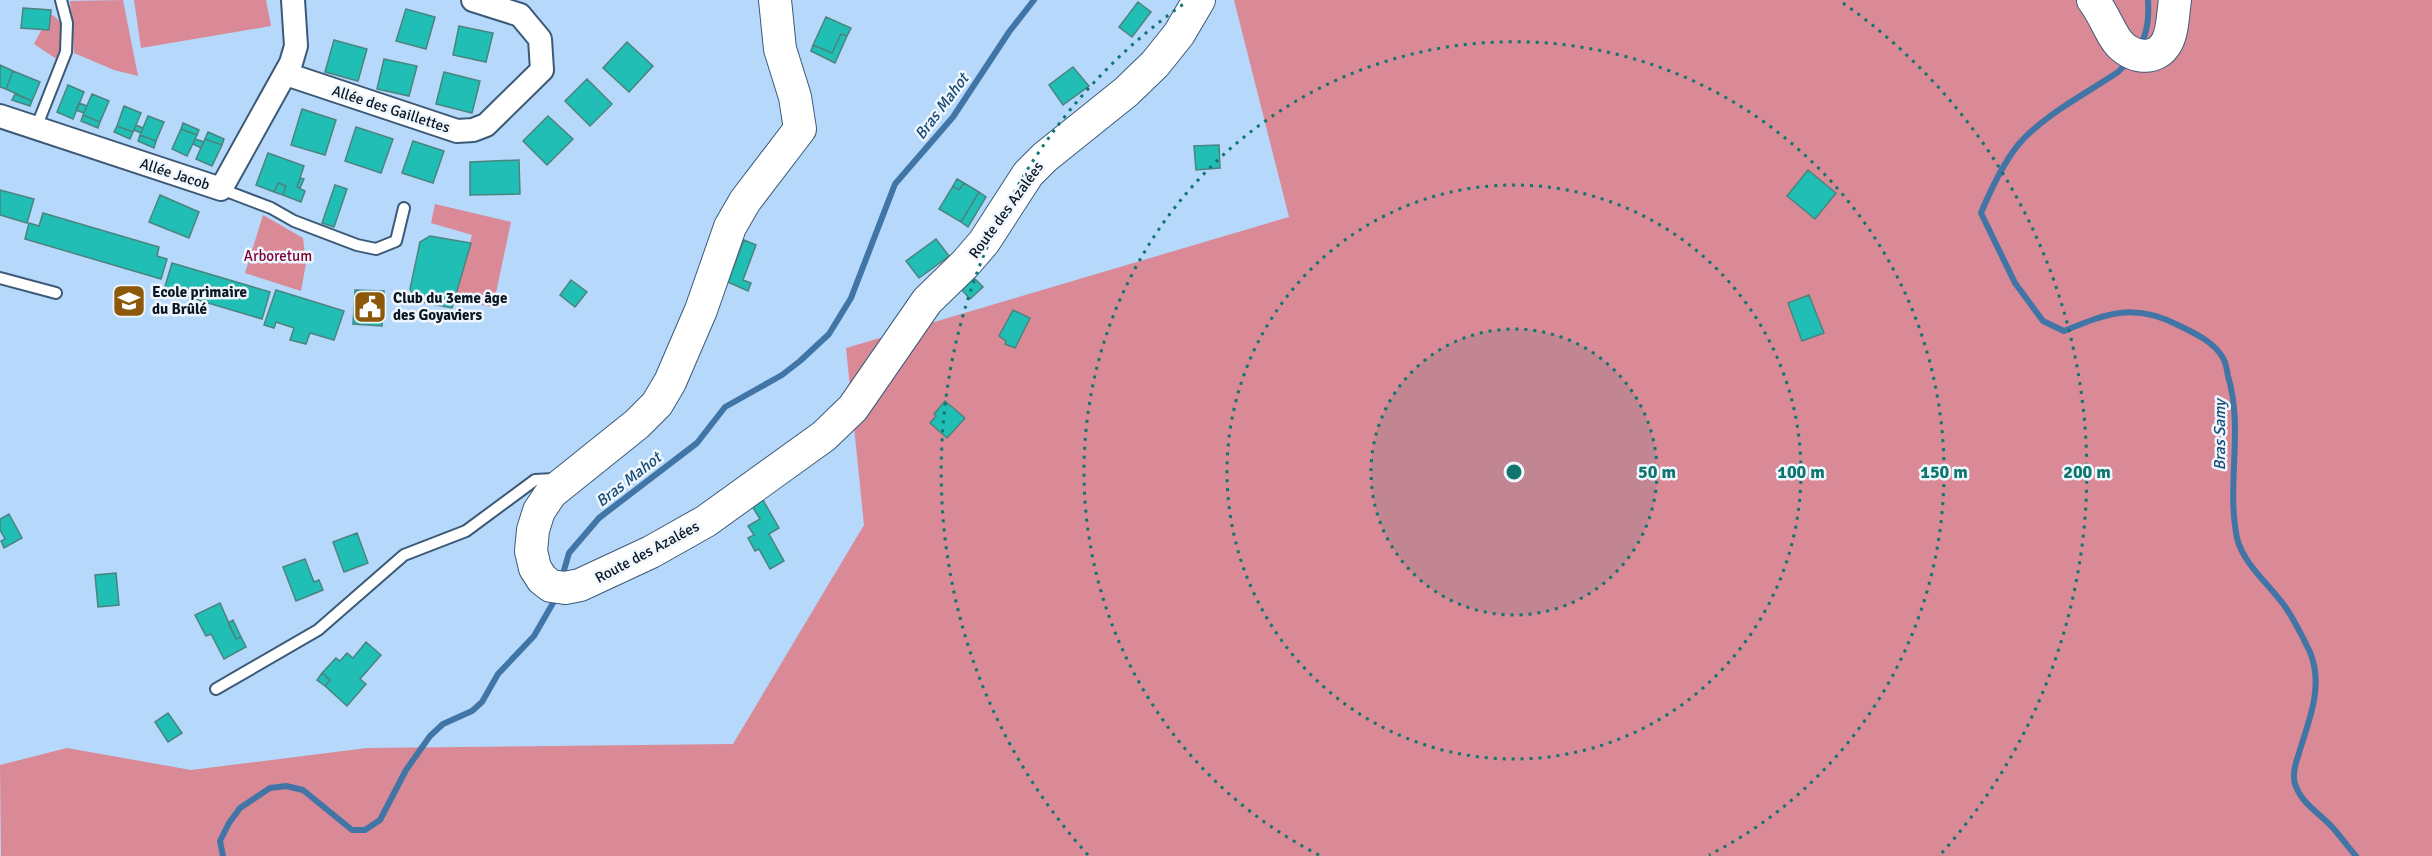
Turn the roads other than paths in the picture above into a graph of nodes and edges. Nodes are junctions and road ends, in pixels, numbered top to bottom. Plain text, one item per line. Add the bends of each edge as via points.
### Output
1 (61, 0) edge
2 (293, 0) edge
3 (473, 0) edge
4 (775, 0) edge
5 (1199, 0) edge
6 (2093, 0) edge
7 (2175, 0) edge
8 (286, 74) junction
9 (0, 116) edge
10 (36, 128) junction
11 (221, 189) junction
12 (404, 208) dead end
13 (0, 278) edge
14 (56, 293) dead end
15 (570, 478) junction
16 (216, 689) dead end

1 - 10 lane via 67,23 66,52
2 - 8 street, Allée Jacob via 297,46
3 - 8 street, Allée des Gaillettes via 520,15 540,39 542,70 486,125 457,131
4 - 15 main road, Route des Azalées via 780,50 795,97 800,129 730,227 701,310 657,404
5 - 15 main road, Route des Azalées via 1155,64 1028,174 984,242 927,301 853,408 824,436 706,521 597,579 565,588 551,586 542,579 531,550 532,530 540,511 551,493
6 - 7 main road via 2117,41 2144,58 2158,53 2168,41
8 - 11 street, Allée Jacob
9 - 10 street, Allée Jacob
10 - 11 street, Allée Jacob
11 - 12 lane via 294,221 376,249 396,241
13 - 14 lane
15 - 16 lane via 535,480 466,531 405,555 318,630

